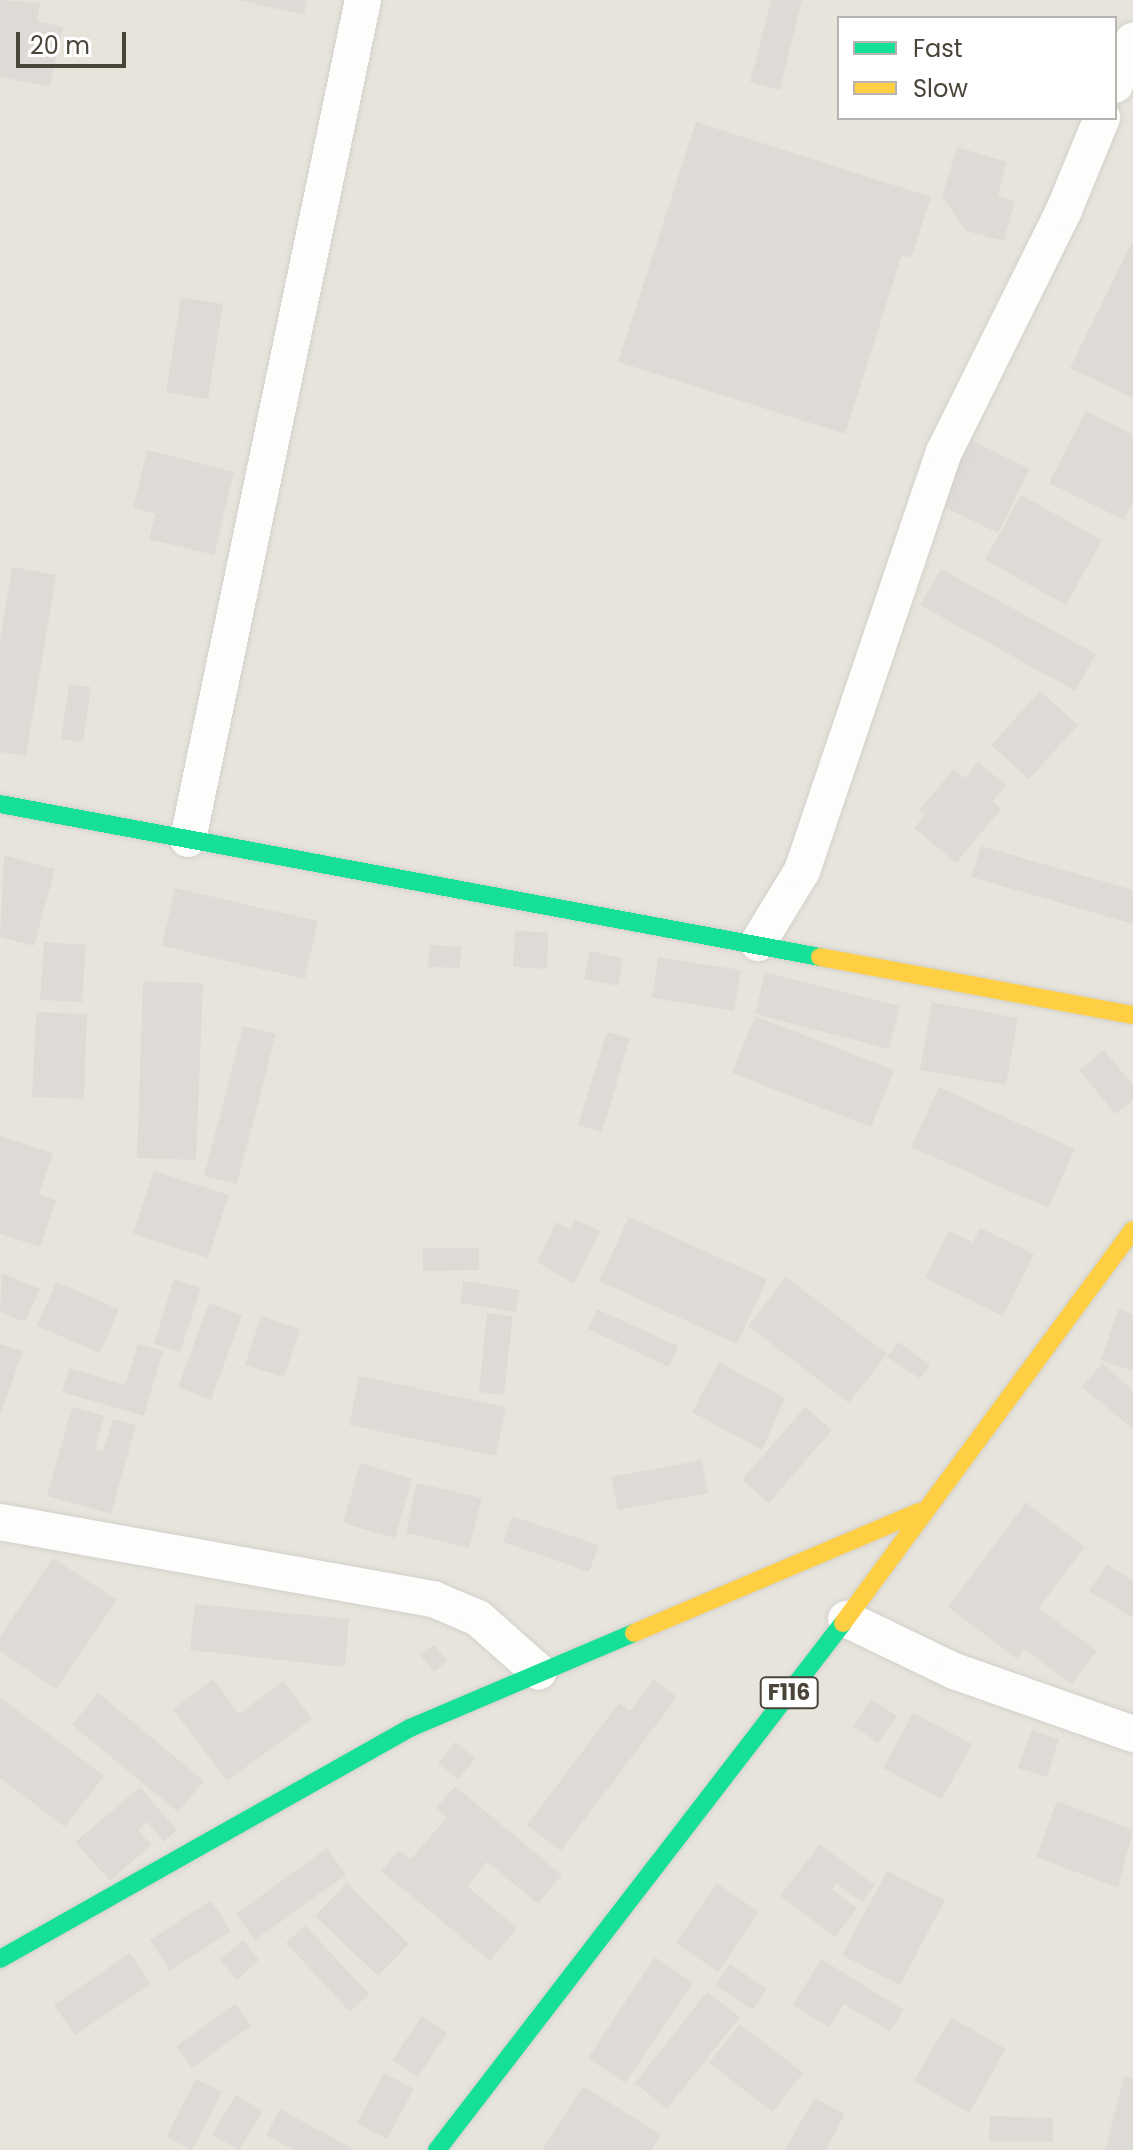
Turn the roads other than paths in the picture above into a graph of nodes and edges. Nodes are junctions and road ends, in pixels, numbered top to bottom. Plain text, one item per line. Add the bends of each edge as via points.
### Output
1 (363, 0) edge
2 (1133, 41) edge
3 (1117, 80) edge
4 (1101, 120) edge
5 (0, 804) edge
6 (188, 839) junction
7 (758, 943) junction
8 (1133, 1015) edge
9 (1133, 1230) edge
10 (919, 1512) junction
11 (0, 1522) edge
12 (846, 1619) junction
13 (539, 1672) junction
14 (1133, 1734) edge
15 (0, 1959) edge
16 (437, 2150) edge

1 - 6 street
2 - 3 street
4 - 7 street via 1064,210 944,452 802,871
5 - 6 street
6 - 7 street
7 - 8 street
9 - 10 street, F116
10 - 12 street, F116
10 - 13 street
11 - 13 street via 433,1599 478,1618
12 - 14 street via 954,1671
12 - 16 street, F116
13 - 15 street via 410,1728

